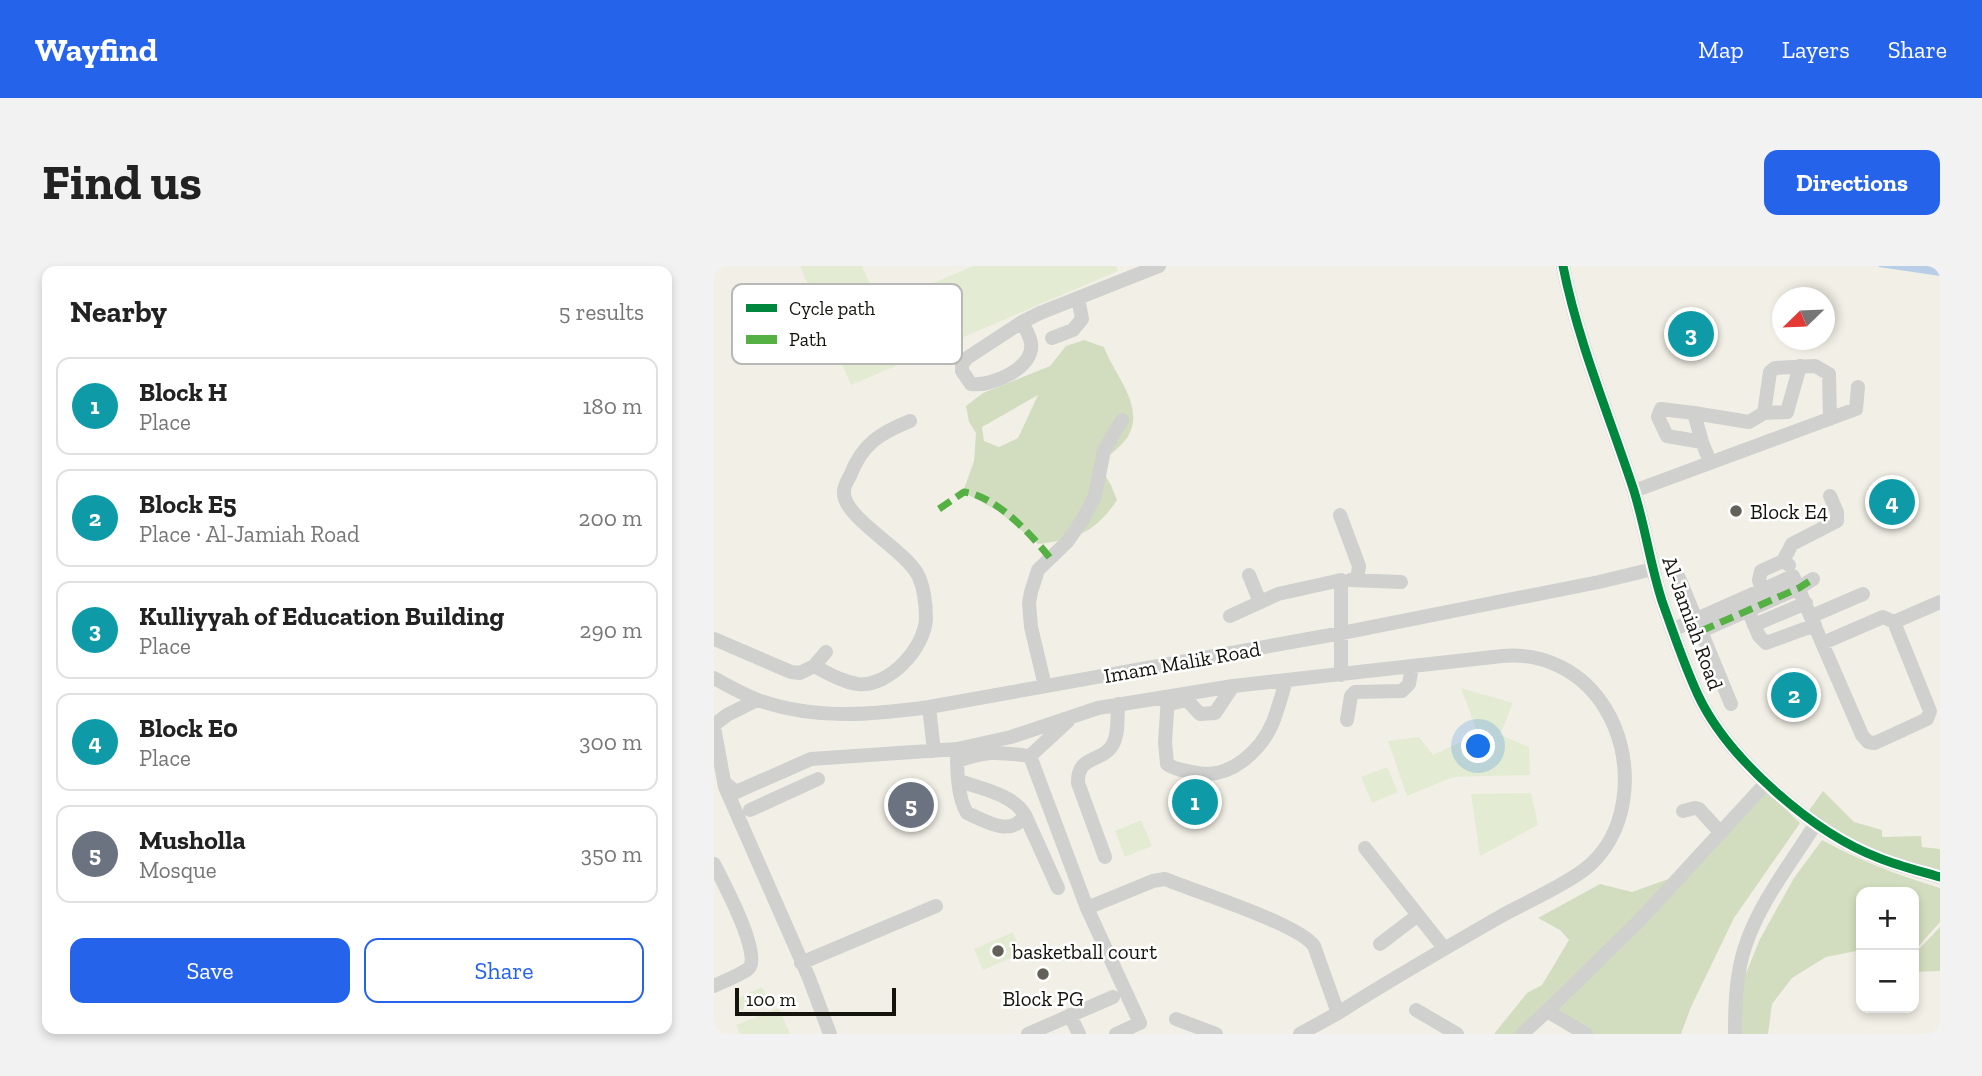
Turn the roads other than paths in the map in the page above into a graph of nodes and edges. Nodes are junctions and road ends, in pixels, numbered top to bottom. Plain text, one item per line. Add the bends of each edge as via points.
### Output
1 (1159, 266) edge
2 (1563, 266) edge
3 (1137, 270) edge
4 (1078, 298) junction
5 (1022, 322) junction
6 (1052, 338) dead end
7 (962, 363) edge
8 (961, 364) edge
9 (1800, 366) junction
10 (1858, 387) dead end
11 (1695, 413) junction
12 (1764, 414) junction
13 (1830, 419) junction
14 (910, 421) dead end
15 (1122, 421) dead end
16 (1702, 442) junction
17 (1710, 463) junction
18 (1634, 491) junction
19 (1830, 496) dead end
20 (1340, 515) dead end
21 (1783, 561) junction
22 (1653, 569) junction
23 (1249, 575) dead end
24 (1679, 578) dead end
25 (1813, 579) dead end
26 (1341, 580) junction
27 (1357, 580) junction
28 (1401, 582) dead end
29 (1796, 582) junction
30 (1762, 590) junction
31 (1863, 594) dead end
32 (1260, 602) junction
33 (1940, 602) edge
34 (1745, 604) junction
35 (1811, 615) junction
36 (1230, 616) dead end
37 (1894, 622) junction
38 (1699, 625) junction
39 (1754, 625) junction
40 (1672, 629) junction
41 (1342, 634) junction
42 (714, 639) edge
43 (1823, 643) junction
44 (826, 652) dead end
45 (814, 666) junction
46 (1412, 667) junction
47 (1341, 675) junction
48 (714, 678) edge
49 (1286, 681) junction
50 (1045, 686) junction
51 (1233, 686) junction
52 (757, 699) junction
53 (1168, 703) junction
54 (1118, 704) junction
55 (1731, 704) dead end
56 (929, 707) junction
57 (1075, 715) junction
58 (1347, 720) dead end
59 (714, 726) edge
60 (934, 751) junction
61 (957, 755) junction
62 (1030, 755) junction
63 (775, 774) junction
64 (818, 779) dead end
65 (960, 781) junction
66 (724, 782) junction
67 (1766, 783) junction
68 (784, 795) junction
69 (750, 810) dead end
70 (1683, 811) dead end
71 (1025, 815) junction
72 (1816, 823) junction
73 (1721, 833) junction
74 (1365, 848) dead end
75 (1105, 857) dead end
76 (714, 864) edge
77 (1940, 877) edge
78 (1058, 888) dead end
79 (936, 906) dead end
80 (1087, 908) junction
81 (1418, 915) junction
82 (1380, 944) dead end
83 (1444, 948) junction
84 (802, 963) junction
85 (714, 986) edge
86 (1113, 997) dead end
87 (1416, 1010) dead end
88 (1547, 1011) junction
89 (1338, 1013) junction
90 (1070, 1015) junction
91 (1177, 1018) dead end
92 (1143, 1029) edge
93 (830, 1034) edge
94 (1028, 1034) edge
95 (1079, 1034) edge
96 (1115, 1034) edge
97 (1216, 1034) edge
98 (1300, 1034) edge
99 (1457, 1034) edge
100 (1522, 1034) edge
101 (1586, 1034) edge
102 (1735, 1034) edge

1 - 3 street
2 - 18 street, Al-Jamiah Road
3 - 4 street
4 - 5 street
4 - 6 street via 1082,319 1077,327
5 - 7 street
5 - 8 street via 1032,344 1020,367 979,385 971,384
9 - 12 street via 1787,412
9 - 12 street via 1770,372
9 - 13 street via 1815,366 1829,374
10 - 13 street via 1856,409
11 - 12 street via 1749,422
11 - 16 street
11 - 16 street via 1661,409 1658,417 1667,436
13 - 17 street
14 - 45 street via 867,444 844,491 853,513 902,555 919,577 926,621 920,640 893,674 867,683 840,679
15 - 50 street via 1104,450 1095,496 1083,519 1038,570 1031,592 1031,627
16 - 17 street
17 - 18 street
18 - 22 street, Al-Jamiah Road
19 - 21 street via 1837,521 1792,544
20 - 27 street via 1359,566
21 - 29 street
21 - 30 street via 1761,571
22 - 40 street, Al-Jamiah Road
22 - 41 street, Imam Malik Road
23 - 32 street
24 - 38 street
25 - 29 street
26 - 27 street
26 - 32 street
26 - 41 street
27 - 28 street
29 - 30 street
29 - 34 street
29 - 35 street
30 - 34 street
31 - 35 street
32 - 36 street
33 - 37 street
34 - 38 street
34 - 39 street
35 - 39 street
35 - 39 street via 1766,643
35 - 43 street
37 - 43 street via 1883,617
37 - 43 street via 1930,711 1927,719 1875,743 1863,735
38 - 40 street
38 - 55 street
40 - 67 street, Al-Jamiah Road via 1698,695 1717,727
41 - 47 street
41 - 50 street, Imam Malik Road
42 - 45 street via 791,672
44 - 45 street
46 - 47 street
46 - 58 street via 1401,697 1355,692
46 - 83 street via 1522,654 1542,658 1584,681 1597,695 1614,721 1625,763 1622,809 1615,830 1590,865
47 - 49 street
48 - 52 street, Imam Malik Road
49 - 51 street
49 - 53 street via 1273,723 1262,741 1232,768 1209,775 1167,764
50 - 56 street, Imam Malik Road
51 - 53 street
51 - 53 street via 1215,713 1200,714 1187,700
52 - 56 street, Imam Malik Road via 833,715
52 - 59 street
53 - 54 street
54 - 57 street
54 - 75 street via 1114,743 1077,775
56 - 60 street
57 - 61 street
57 - 62 street
59 - 66 street
60 - 61 street
60 - 63 street via 811,759
61 - 62 street via 998,751
61 - 65 street
62 - 80 street
63 - 66 street via 736,792
63 - 68 street
64 - 68 street
65 - 71 street via 1008,799
65 - 71 street via 967,813 1000,827 1017,824
66 - 84 street
67 - 72 street, Al-Jamiah Road
67 - 73 street
68 - 69 street
70 - 73 street via 1699,809
71 - 78 street
72 - 77 street, Al-Jamiah Road via 1878,858
72 - 102 street via 1760,912 1745,945
73 - 88 street
74 - 81 street
76 - 85 street via 742,923 752,962
79 - 84 street
80 - 89 street via 1165,879 1282,924 1314,946
80 - 92 street
81 - 82 street
81 - 83 street
83 - 89 street
84 - 93 street
86 - 90 street
87 - 99 street
88 - 100 street
88 - 101 street
89 - 98 street
90 - 94 street
90 - 95 street
91 - 97 street
92 - 96 street

